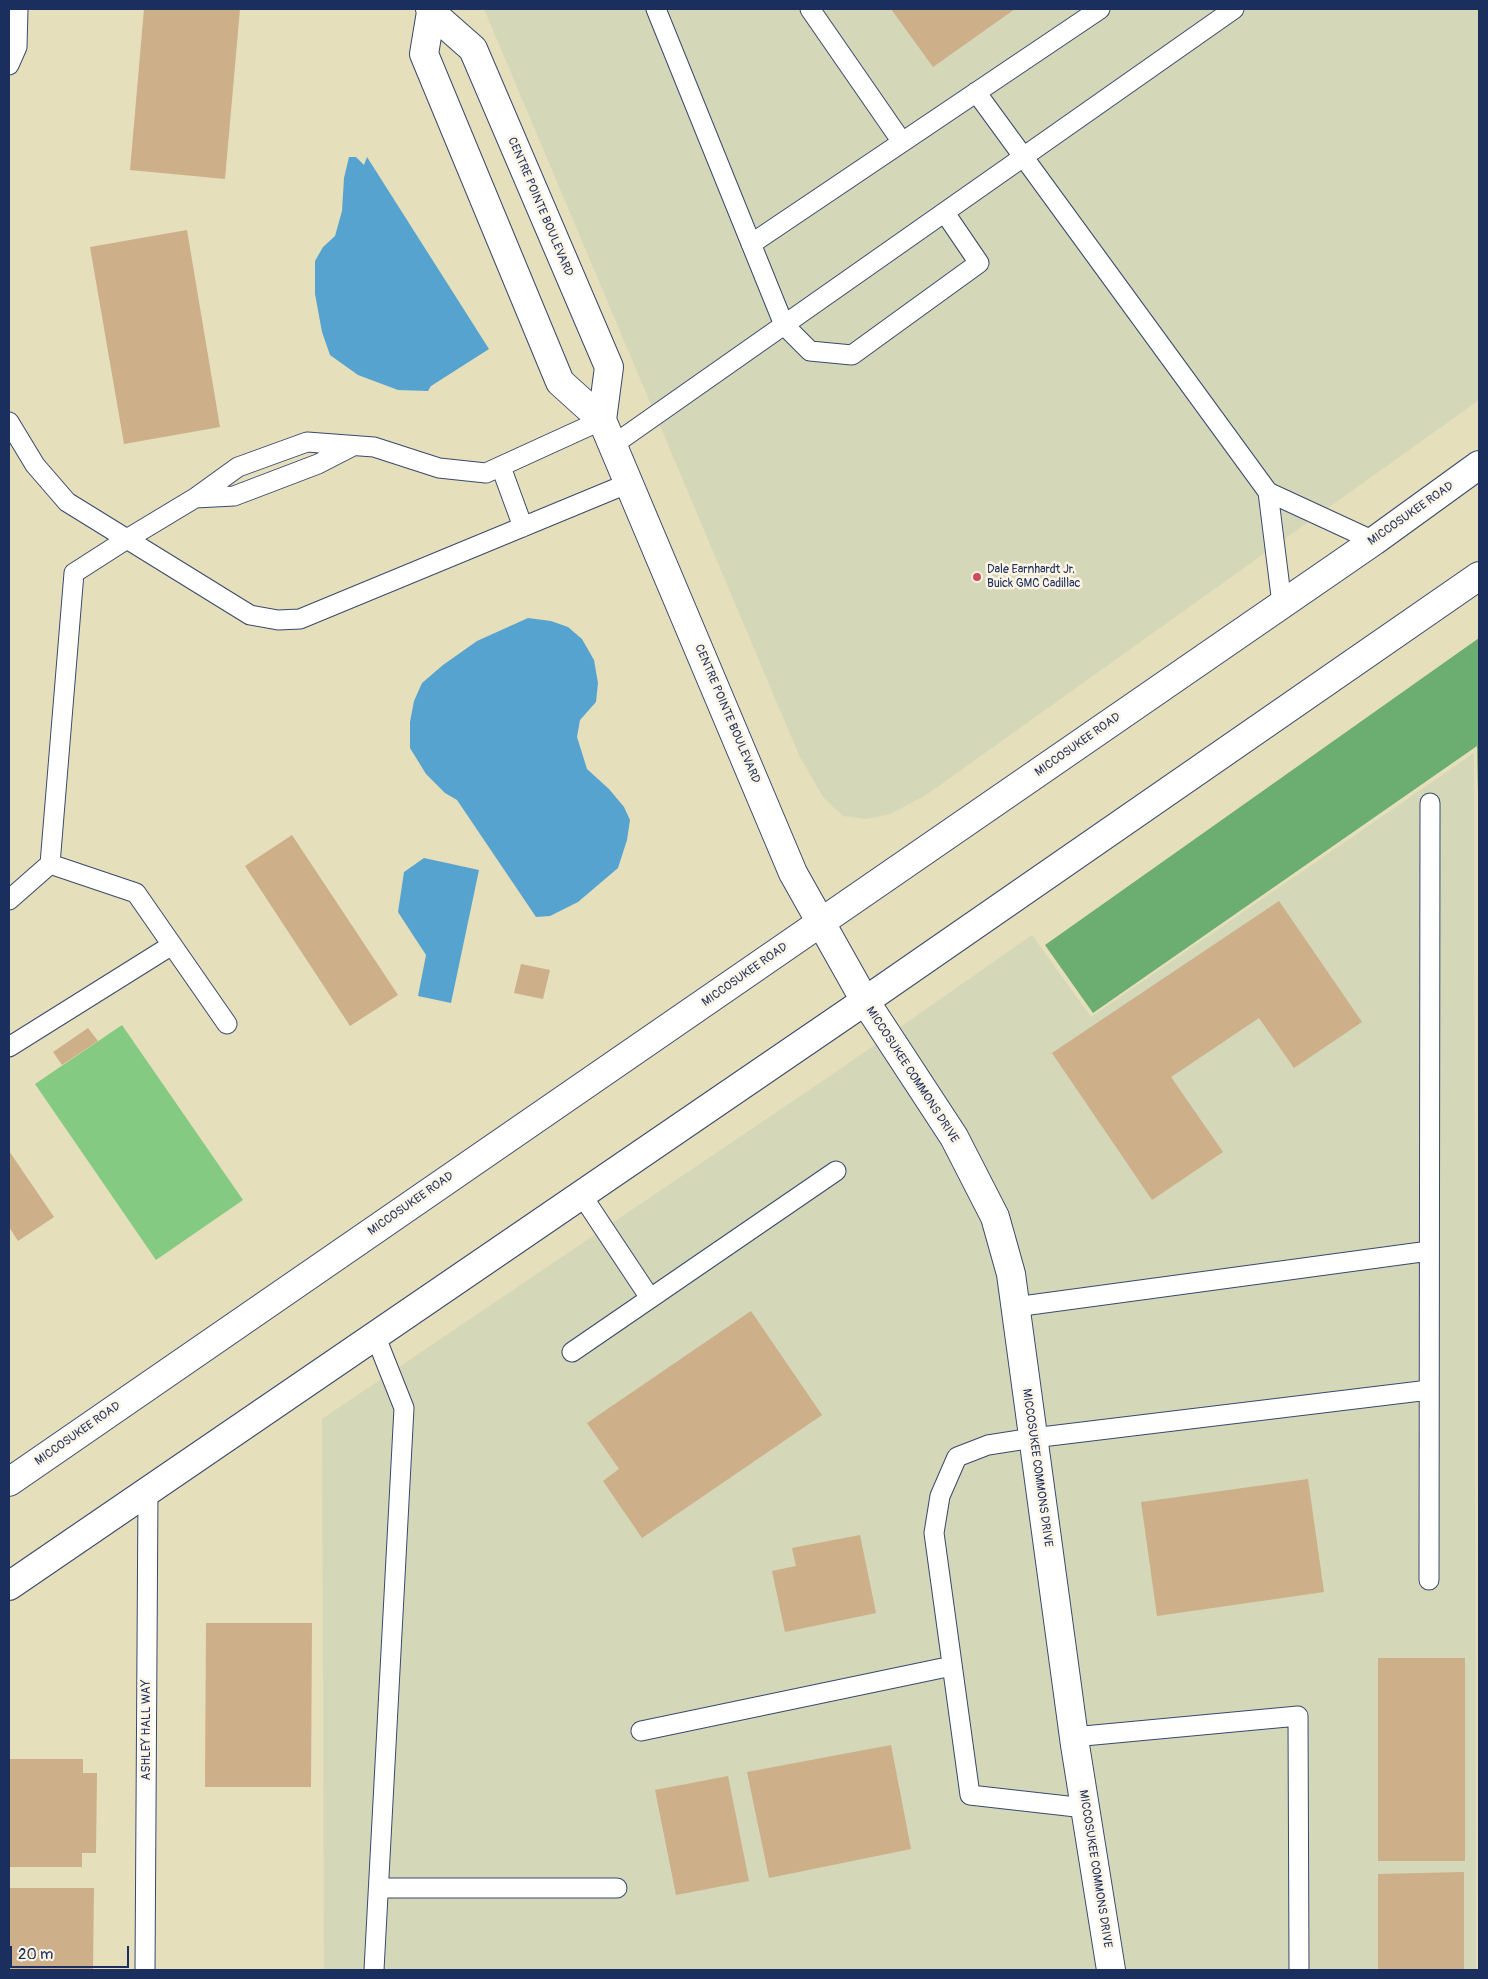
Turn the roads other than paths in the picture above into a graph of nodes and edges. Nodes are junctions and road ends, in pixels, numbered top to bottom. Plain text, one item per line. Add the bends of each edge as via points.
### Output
1 (18, 9) edge
2 (656, 9) edge
3 (810, 9) edge
4 (1100, 9) edge
5 (1234, 9) edge
6 (430, 11) edge
7 (9, 64) edge
8 (976, 92) junction
9 (902, 142) junction
10 (1024, 157) junction
11 (945, 213) junction
12 (751, 244) junction
13 (784, 325) junction
14 (602, 420) junction
15 (9, 422) edge
16 (613, 445) junction
17 (352, 446) junction
18 (1479, 465) edge
19 (501, 467) junction
20 (629, 482) junction
21 (1268, 492) junction
22 (195, 498) junction
23 (523, 527) junction
24 (127, 539) junction
25 (1374, 541) junction
26 (1479, 576) edge
27 (1282, 604) junction
28 (1430, 803) dead end
29 (50, 864) junction
30 (9, 900) edge
31 (821, 922) junction
32 (172, 945) junction
33 (865, 1001) junction
34 (227, 1024) dead end
35 (9, 1047) edge
36 (836, 1170) dead end
37 (581, 1194) junction
38 (1429, 1251) junction
39 (650, 1298) junction
40 (1015, 1307) junction
41 (375, 1335) junction
42 (572, 1352) dead end
43 (1429, 1390) junction
44 (1033, 1438) junction
45 (9, 1482) edge
46 (148, 1490) junction
47 (1429, 1580) dead end
48 (9, 1586) edge
49 (952, 1666) junction
50 (640, 1731) dead end
51 (1073, 1737) junction
52 (1085, 1808) junction
53 (379, 1888) junction
54 (617, 1888) dead end
55 (145, 1970) edge
56 (374, 1970) edge
57 (1111, 1970) edge
58 (1299, 1970) edge

1 - 7 lane via 17,47
2 - 12 lane
3 - 9 lane
4 - 8 lane
5 - 10 lane
6 - 14 street, CENTRE POINTE BOULEVARD via 424,54 560,382
6 - 14 street, CENTRE POINTE BOULEVARD via 473,49 609,367
8 - 9 lane
8 - 10 lane
9 - 12 lane
10 - 11 lane
10 - 21 lane
11 - 13 lane
11 - 13 lane via 979,263 852,356 810,352
12 - 13 lane
13 - 16 lane
14 - 16 street, CENTRE POINTE BOULEVARD
14 - 19 lane
15 - 24 lane via 35,465 67,502
16 - 20 street, CENTRE POINTE BOULEVARD
17 - 19 lane via 374,447 439,468 486,473
17 - 22 lane via 318,464 234,496
17 - 22 lane via 308,442 238,467
18 - 25 street, MICCOSUKEE ROAD
19 - 23 lane
20 - 23 lane
20 - 31 street, CENTRE POINTE BOULEVARD via 793,873
21 - 25 lane
21 - 27 lane
22 - 24 lane
23 - 24 lane via 300,619 278,620 250,615
24 - 29 lane via 74,573
25 - 27 street, MICCOSUKEE ROAD
26 - 33 street
27 - 31 street, MICCOSUKEE ROAD
28 - 38 lane
29 - 30 lane
29 - 32 lane via 136,893
31 - 33 street, CENTRE POINTE BOULEVARD
31 - 45 street, MICCOSUKEE ROAD
32 - 34 lane
32 - 35 lane
33 - 37 street
33 - 40 street, MICCOSUKEE COMMONS DRIVE via 954,1137 995,1217 1011,1274
36 - 39 lane
37 - 39 lane
37 - 41 street
38 - 40 lane
38 - 43 lane
39 - 42 lane
40 - 44 street, MICCOSUKEE COMMONS DRIVE
41 - 46 street
41 - 53 lane via 404,1408
43 - 44 lane
43 - 47 lane
44 - 49 lane via 988,1445 957,1457 940,1496 934,1533
44 - 51 street, MICCOSUKEE COMMONS DRIVE
46 - 48 street
46 - 55 lane, ASHLEY HALL WAY
49 - 50 lane
49 - 52 lane via 970,1795
51 - 52 street, MICCOSUKEE COMMONS DRIVE
51 - 58 lane via 1298,1716
52 - 57 street, MICCOSUKEE COMMONS DRIVE
53 - 54 lane
53 - 56 lane

